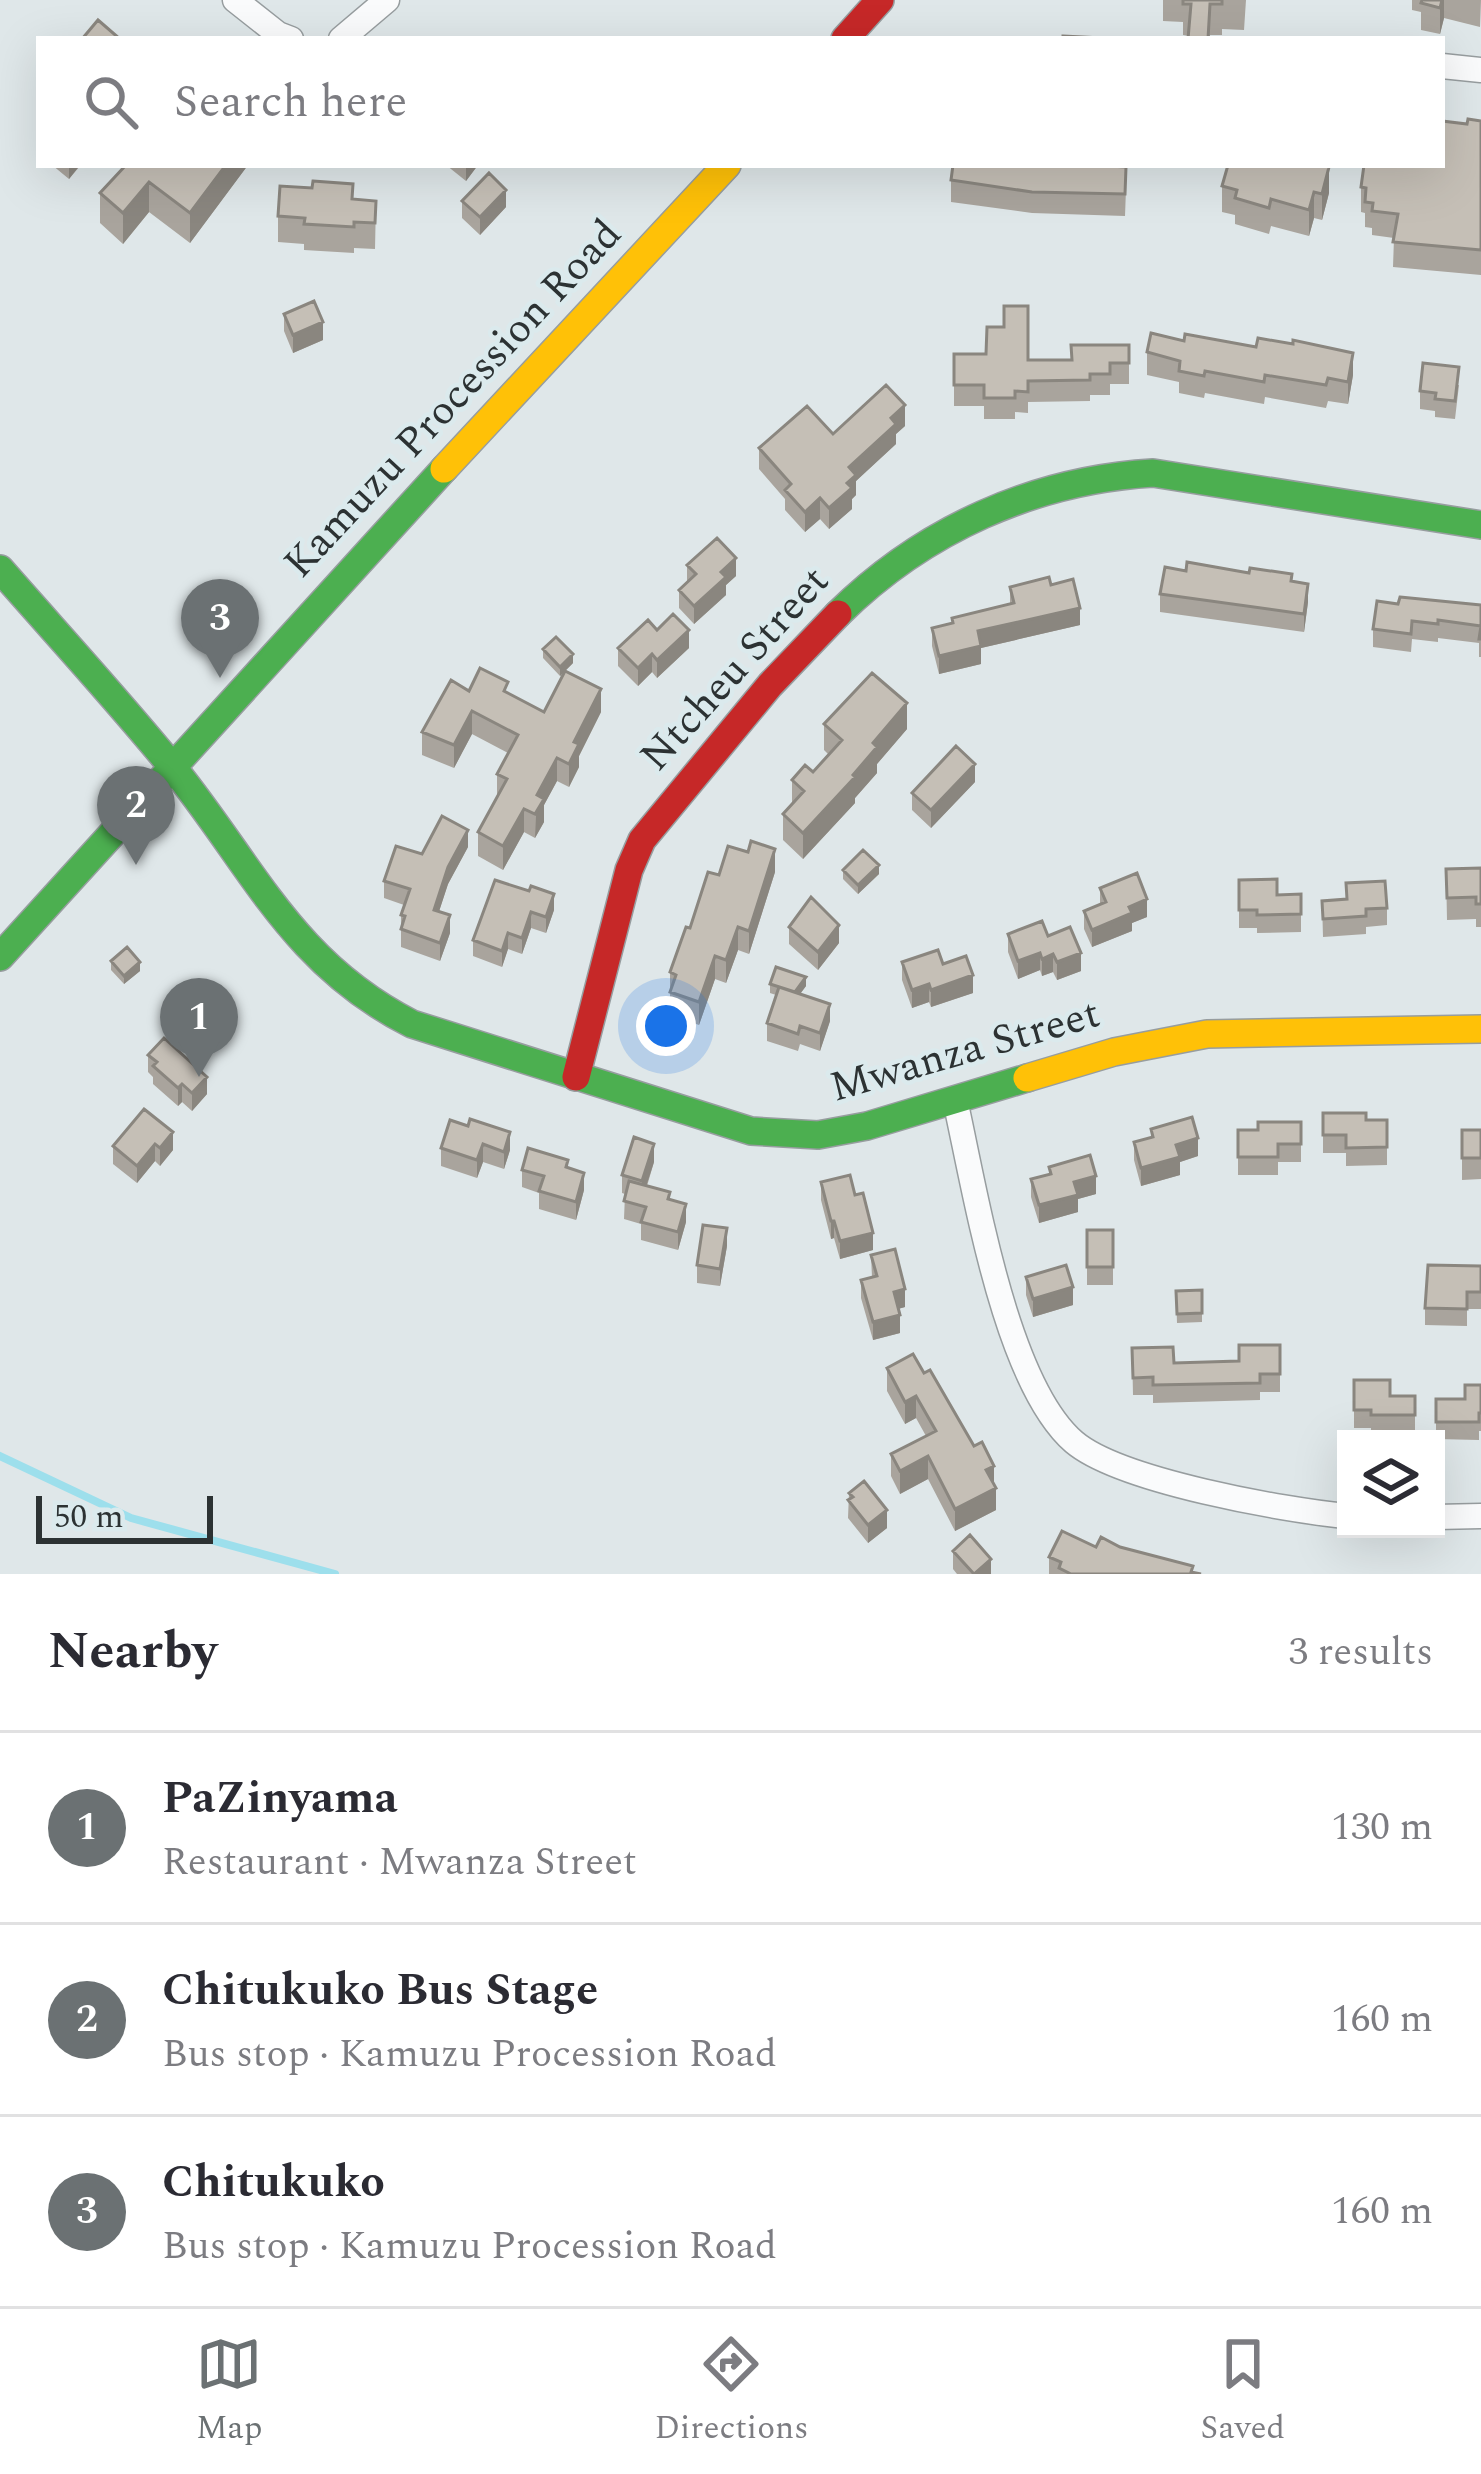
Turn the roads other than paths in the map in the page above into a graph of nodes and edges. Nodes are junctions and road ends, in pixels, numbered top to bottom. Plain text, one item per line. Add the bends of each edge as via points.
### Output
1 (235, 0) edge
2 (387, 0) edge
3 (880, 0) edge
4 (283, 36) edge
5 (345, 36) edge
6 (848, 36) edge
7 (1445, 66) edge
8 (1481, 70) edge
9 (724, 168) edge
10 (1481, 525) edge
11 (0, 569) edge
12 (172, 766) junction
13 (0, 957) edge
14 (1481, 1029) edge
15 (576, 1077) junction
16 (955, 1100) junction
17 (1337, 1515) edge
18 (1481, 1516) edge
19 (1445, 1517) edge

1 - 4 street
2 - 5 street
3 - 6 main road
7 - 8 street
9 - 12 main road, Kamuzu Procession Road
10 - 15 main road, Ntcheu Street via 1137,473 996,507 915,551 838,613 642,840
11 - 12 main road, Mwanza Street
12 - 13 main road, Kamuzu Procession Road
12 - 15 main road, Mwanza Street via 300,940 367,1001 412,1024
14 - 16 main road, Mwanza Street via 1207,1034 1114,1052
15 - 16 main road, Mwanza Street via 774,1134 839,1132
16 - 17 street via 1004,1312 1043,1401 1072,1441 1181,1485
18 - 19 street

